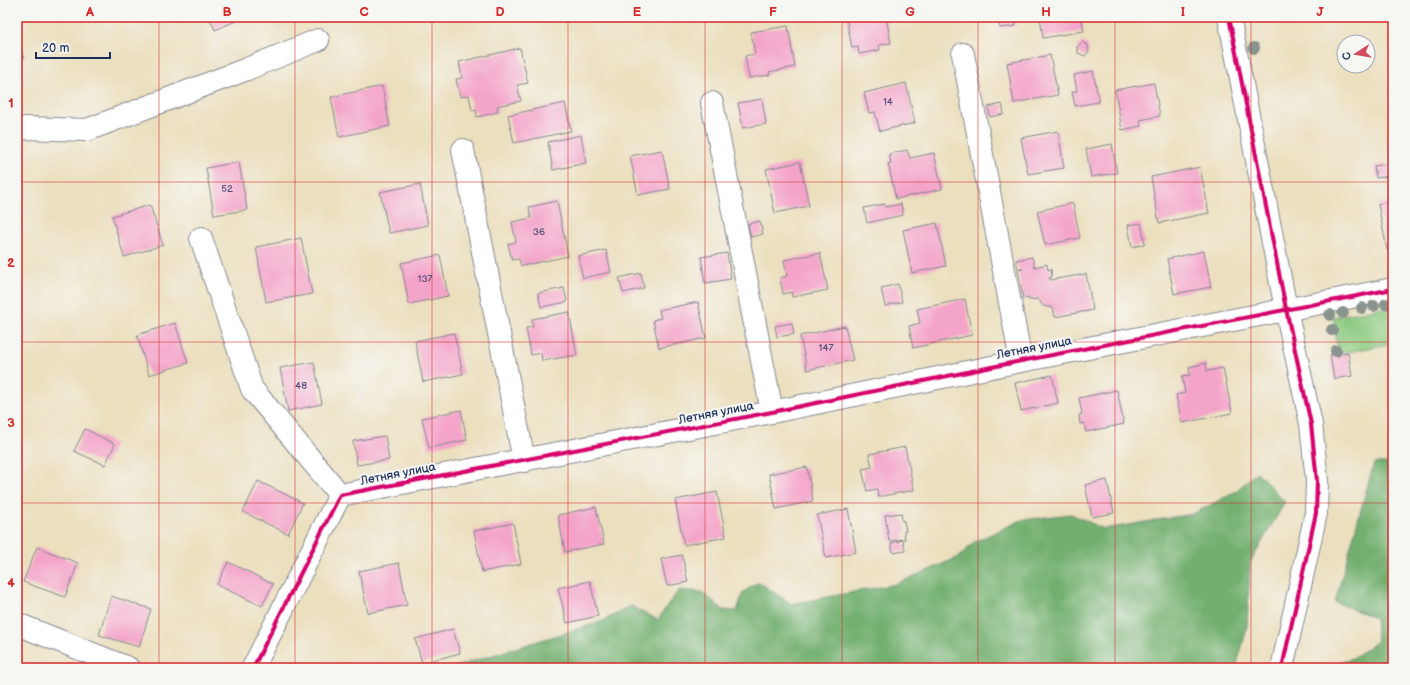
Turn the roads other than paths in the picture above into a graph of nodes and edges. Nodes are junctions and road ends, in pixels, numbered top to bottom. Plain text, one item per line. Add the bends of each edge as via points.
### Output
1 (1229, 17) edge
2 (318, 40) dead end
3 (963, 54) dead end
4 (712, 103) dead end
5 (17, 131) edge
6 (463, 150) dead end
7 (201, 238) dead end
8 (1393, 289) edge
9 (1286, 309) junction
10 (1021, 361) junction
11 (772, 412) junction
12 (524, 461) junction
13 (340, 495) junction
14 (17, 624) edge
15 (128, 668) edge
16 (253, 668) edge
17 (1282, 668) edge

1 - 9 street
2 - 5 street via 87,130 25,128
3 - 10 street
4 - 11 street
6 - 12 street
7 - 13 street via 252,389
8 - 9 street, Летняя улица
9 - 10 street, Летняя улица
9 - 17 street via 1311,424 1317,481 1316,513
10 - 11 street, Летняя улица
11 - 12 street, Летняя улица
12 - 13 street, Летняя улица
13 - 16 street
14 - 15 street

